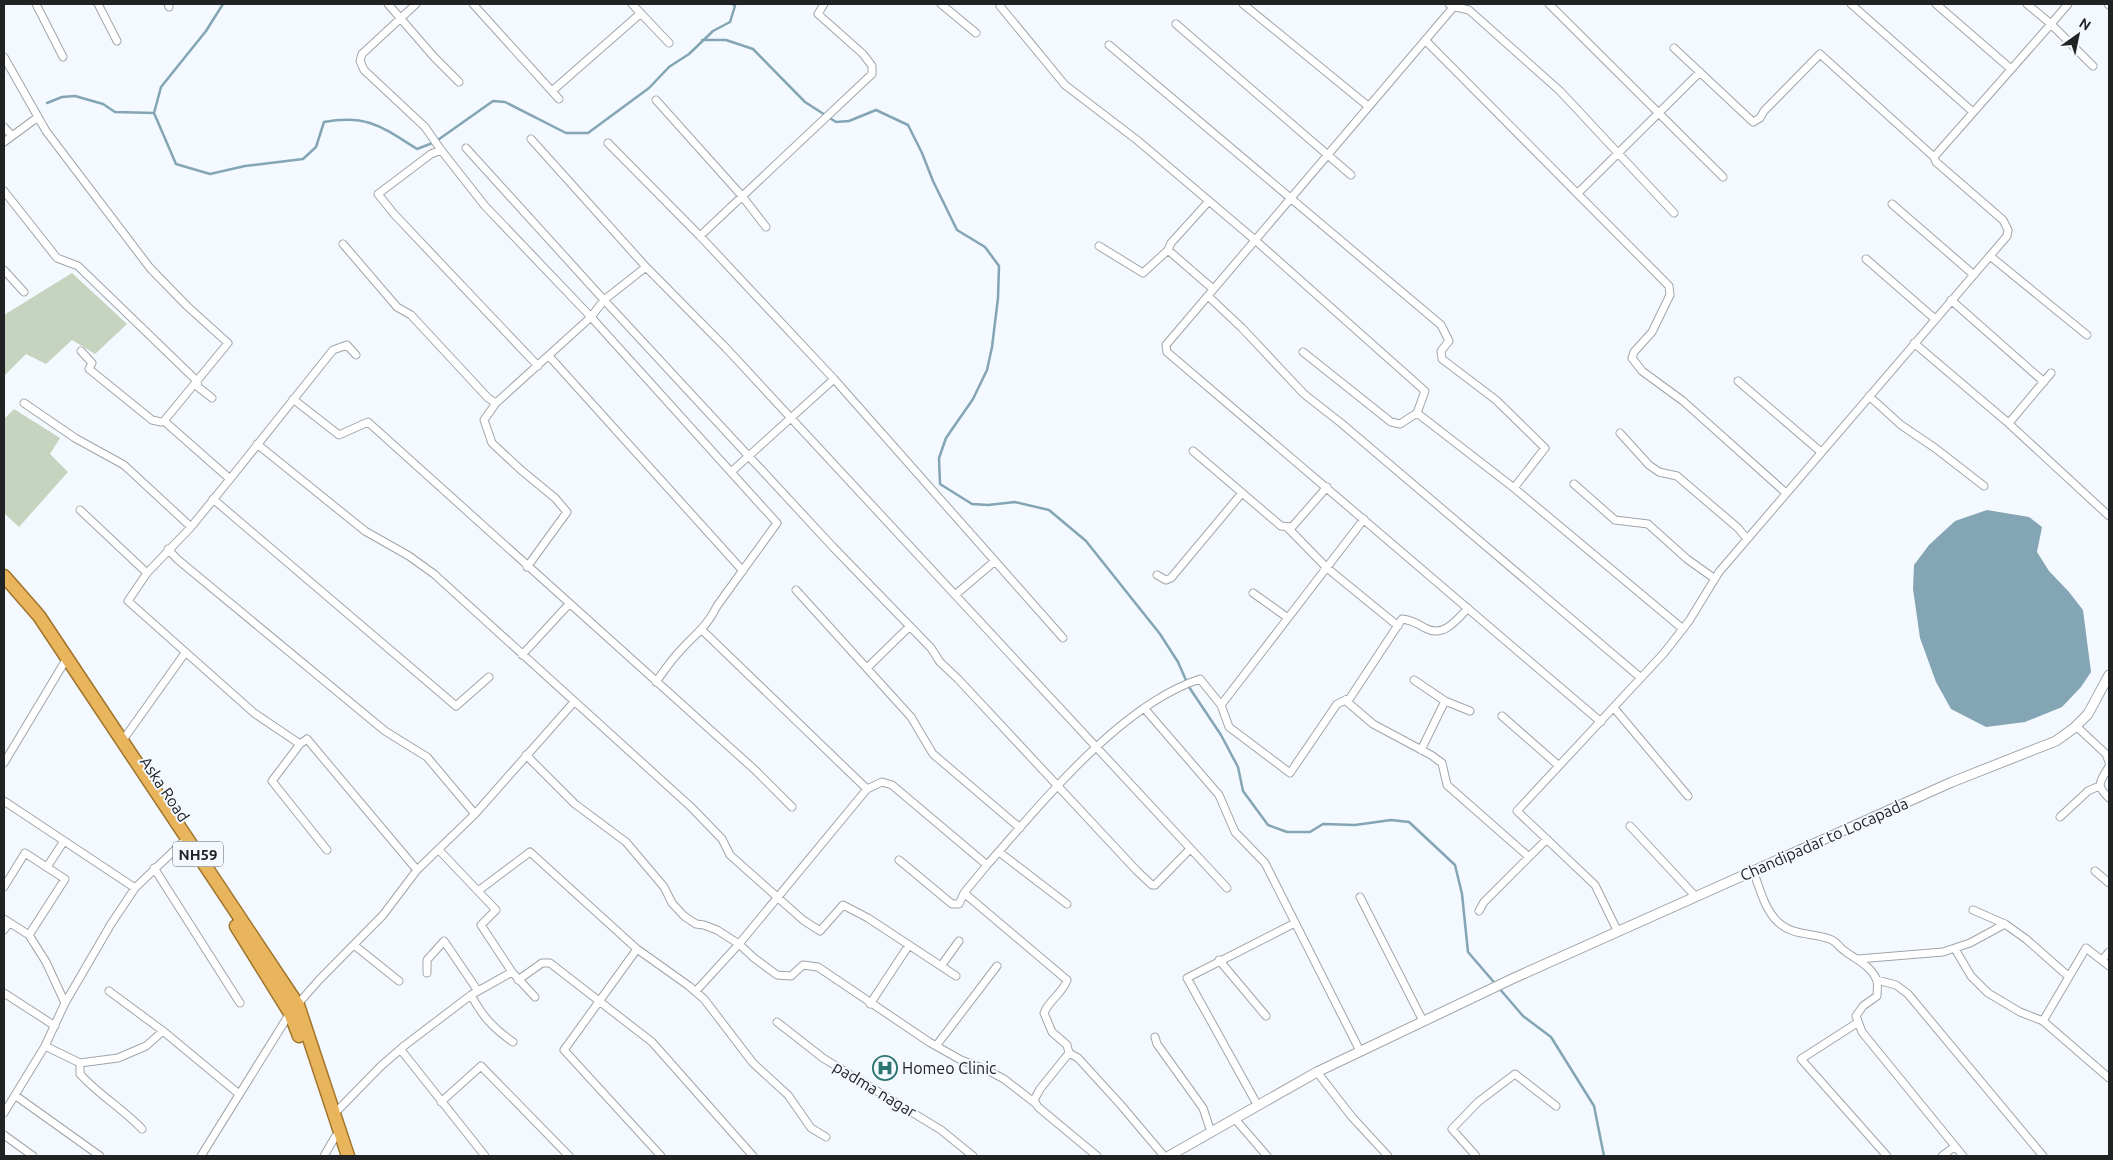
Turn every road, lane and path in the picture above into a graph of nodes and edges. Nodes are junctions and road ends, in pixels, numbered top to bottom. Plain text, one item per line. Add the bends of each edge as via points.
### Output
1 (36, 4) edge
2 (98, 4) edge
3 (388, 4) edge
4 (416, 4) edge
5 (472, 4) edge
6 (632, 4) edge
7 (824, 4) edge
8 (940, 4) edge
9 (1000, 4) edge
10 (1243, 4) edge
11 (1549, 4) edge
12 (1851, 4) edge
13 (1936, 4) edge
14 (2027, 4) edge
15 (2068, 4) edge
16 (1453, 5) edge
17 (641, 13) junction
18 (401, 18) junction
19 (1176, 24) dead end
20 (2051, 24) junction
21 (976, 34) dead end
22 (1425, 40) junction
23 (116, 41) dead end
24 (669, 42) dead end
25 (1109, 45) dead end
26 (1674, 48) dead end
27 (4, 57) edge
28 (63, 57) dead end
29 (2093, 66) dead end
30 (2011, 70) junction
31 (1700, 72) junction
32 (459, 82) dead end
33 (552, 91) junction
34 (559, 99) dead end
35 (656, 100) dead end
36 (1368, 106) junction
37 (1973, 112) junction
38 (1659, 113) junction
39 (38, 116) junction
40 (4, 127) edge
41 (12, 136) junction
42 (531, 139) dead end
43 (4, 142) edge
44 (608, 143) dead end
45 (466, 148) dead end
46 (441, 150) junction
47 (1328, 154) junction
48 (1618, 154) junction
49 (1934, 157) junction
50 (1352, 176) dead end
51 (1723, 177) dead end
52 (4, 191) edge
53 (1578, 193) junction
54 (742, 196) junction
55 (1290, 199) junction
56 (1209, 201) junction
57 (1892, 204) dead end
58 (1674, 213) dead end
59 (766, 227) dead end
60 (700, 236) junction
61 (1255, 240) junction
62 (343, 244) dead end
63 (1099, 246) dead end
64 (1168, 250) junction
65 (1990, 256) junction
66 (1866, 259) dead end
67 (646, 267) junction
68 (4, 270) edge
69 (1974, 275) junction
70 (24, 292) dead end
71 (1210, 293) junction
72 (604, 300) junction
73 (1951, 300) junction
74 (591, 317) junction
75 (1935, 319) junction
76 (2087, 335) dead end
77 (1914, 343) junction
78 (81, 351) dead end
79 (1304, 352) dead end
80 (356, 355) dead end
81 (549, 356) junction
82 (538, 366) junction
83 (2051, 373) dead end
84 (834, 379) junction
85 (197, 381) junction
86 (1738, 381) dead end
87 (2044, 382) junction
88 (1868, 396) junction
89 (212, 398) dead end
90 (293, 399) junction
91 (24, 403) dead end
92 (496, 403) junction
93 (1417, 413) junction
94 (791, 418) junction
95 (164, 421) junction
96 (2009, 423) junction
97 (1620, 433) dead end
98 (257, 444) junction
99 (1192, 451) dead end
100 (1821, 452) junction
101 (749, 456) junction
102 (731, 472) junction
103 (230, 479) junction
104 (1574, 484) dead end
105 (1984, 486) dead end
106 (1327, 487) junction
107 (1514, 488) junction
108 (1242, 493) junction
109 (1786, 493) junction
110 (213, 500) junction
111 (80, 510) dead end
112 (2109, 516) edge
113 (1364, 519) junction
114 (191, 527) junction
115 (1287, 527) junction
116 (1747, 539) junction
117 (168, 549) junction
118 (995, 561) junction
119 (528, 567) junction
120 (1327, 568) junction
121 (743, 571) junction
122 (147, 573) junction
123 (1156, 575) dead end
124 (4, 576) edge
125 (1715, 579) junction
126 (4, 586) edge
127 (796, 590) dead end
128 (1253, 593) dead end
129 (954, 595) junction
130 (569, 604) junction
131 (1468, 608) junction
132 (1288, 618) junction
133 (1398, 626) junction
134 (909, 627) junction
135 (1683, 629) junction
136 (702, 630) junction
137 (1063, 638) dead end
138 (186, 653) junction
139 (522, 655) junction
140 (65, 661) junction
141 (867, 668) junction
142 (2109, 674) edge
143 (489, 678) dead end
144 (1641, 678) junction
145 (1414, 680) dead end
146 (656, 682) junction
147 (1345, 700) junction
148 (1444, 701) junction
149 (574, 702) junction
150 (1221, 705) junction
151 (1144, 708) junction
152 (1614, 708) junction
153 (1470, 710) dead end
154 (1502, 716) dead end
155 (1600, 722) junction
156 (2076, 726) junction
157 (123, 740) junction
158 (300, 744) junction
159 (1096, 747) junction
160 (1421, 750) junction
161 (526, 755) junction
162 (2109, 762) edge
163 (4, 763) edge
164 (1559, 766) junction
165 (2109, 766) edge
166 (2099, 786) junction
167 (1057, 787) junction
168 (867, 789) junction
169 (1688, 796) dead end
170 (2109, 798) edge
171 (4, 800) edge
172 (792, 806) dead end
173 (475, 814) junction
174 (2060, 818) dead end
175 (1630, 826) dead end
176 (1020, 828) junction
177 (1547, 839) junction
178 (64, 841) junction
179 (182, 843) junction
180 (1190, 849) junction
181 (327, 850) dead end
182 (439, 850) junction
183 (999, 852) junction
184 (1529, 857) junction
185 (899, 860) dead end
186 (987, 865) junction
187 (46, 867) junction
188 (154, 868) junction
189 (417, 870) junction
190 (1753, 871) junction
191 (2095, 871) dead end
192 (5, 882) edge
193 (2109, 883) edge
194 (135, 888) junction
195 (1227, 888) dead end
196 (478, 891) junction
197 (964, 893) junction
198 (779, 897) junction
199 (1360, 897) dead end
200 (1696, 897) junction
201 (1067, 904) dead end
202 (1973, 910) dead end
203 (1479, 911) dead end
204 (6, 921) edge
205 (1295, 923) junction
206 (2005, 924) junction
207 (4, 930) edge
208 (1618, 932) junction
209 (29, 935) junction
210 (959, 941) dead end
211 (739, 944) junction
212 (354, 945) junction
213 (909, 945) junction
214 (638, 949) junction
215 (1955, 949) junction
216 (2109, 952) edge
217 (1858, 959) junction
218 (1219, 960) junction
219 (2102, 960) junction
220 (941, 966) junction
221 (997, 966) dead end
222 (2109, 966) edge
223 (512, 972) junction
224 (427, 973) dead end
225 (956, 976) dead end
226 (2068, 976) junction
227 (518, 980) junction
228 (1877, 980) junction
229 (399, 981) dead end
230 (109, 991) dead end
231 (478, 991) junction
232 (696, 992) junction
233 (4, 993) edge
234 (471, 995) junction
235 (535, 997) dead end
236 (599, 1001) junction
237 (65, 1003) junction
238 (240, 1003) dead end
239 (870, 1004) junction
240 (294, 1009) junction
241 (1266, 1016) dead end
242 (2043, 1020) junction
243 (778, 1022) dead end
244 (1423, 1022) junction
245 (1857, 1023) junction
246 (55, 1026) junction
247 (163, 1031) junction
248 (1155, 1037) dead end
249 (513, 1042) dead end
250 (45, 1046) junction
251 (936, 1046) junction
252 (401, 1050) junction
253 (1360, 1051) junction
254 (1069, 1052) junction
255 (80, 1063) junction
256 (1317, 1072) junction
257 (2109, 1078) edge
258 (239, 1094) junction
259 (16, 1096) junction
260 (1034, 1101) junction
261 (440, 1102) junction
262 (1258, 1106) junction
263 (1556, 1106) dead end
264 (4, 1113) edge
265 (335, 1113) junction
266 (1235, 1119) junction
267 (142, 1130) dead end
268 (1211, 1132) junction
269 (4, 1135) edge
270 (335, 1137) junction
271 (826, 1138) dead end
272 (1954, 1147) junction
273 (33, 1156) edge
274 (100, 1156) edge
275 (201, 1156) edge
276 (324, 1156) edge
277 (342, 1156) edge
278 (348, 1156) edge
279 (485, 1156) edge
280 (569, 1156) edge
281 (661, 1156) edge
282 (753, 1156) edge
283 (972, 1156) edge
284 (1097, 1156) edge
285 (1164, 1156) edge
286 (1169, 1156) edge
287 (1267, 1156) edge
288 (1388, 1156) edge
289 (1475, 1156) edge
290 (1887, 1156) edge
291 (1942, 1156) edge
292 (1963, 1156) edge
293 (2043, 1156) edge

1 - 28 street
2 - 23 street
3 - 18 street
4 - 18 street
5 - 33 street
6 - 17 street
7 - 54 street via 818,14 863,54 872,66 872,74
8 - 21 street
9 - 56 street via 1065,85
10 - 36 street
11 - 38 street
12 - 37 street
13 - 30 street
14 - 20 street
15 - 20 street
16 - 22 street
16 - 48 street via 1469,10 1560,91
17 - 24 street
17 - 33 street
18 - 32 street
18 - 46 street via 362,54 360,61 364,70 425,127
19 - 47 street
20 - 29 street
20 - 30 street
22 - 36 street
22 - 53 street
25 - 55 street
26 - 31 street
27 - 39 street
30 - 37 street
31 - 38 street
31 - 49 street via 1753,122 1820,54
33 - 34 street
35 - 54 street
36 - 47 street
37 - 49 street
38 - 48 street
38 - 51 street
39 - 41 street
39 - 85 street via 150,268 228,343
40 - 41 street
41 - 43 street
42 - 67 street
44 - 60 street
45 - 72 street
46 - 74 street via 485,206
46 - 82 street via 378,194
47 - 50 street
47 - 55 street
48 - 53 street
48 - 58 street
49 - 65 street via 2003,220 2007,236
52 - 85 street via 57,258 78,266
53 - 109 street via 1669,286 1670,295 1652,332 1632,358 1642,371 1683,401
54 - 59 street
54 - 60 street
55 - 61 street
55 - 107 street via 1441,325 1449,341 1441,351 1442,359 1496,400 1545,448
56 - 61 street
56 - 64 street
57 - 69 street
60 - 84 street
61 - 71 street
61 - 93 street via 1424,391
62 - 92 street via 397,307 411,315
63 - 64 street via 1143,273
64 - 71 street
65 - 69 street
65 - 76 street
66 - 75 street
67 - 72 street
67 - 94 street
68 - 70 street
69 - 73 street
71 - 106 street via 1166,345 1168,352
71 - 144 street via 1304,394
72 - 74 street
72 - 101 street
73 - 75 street
73 - 87 street
74 - 81 street
74 - 102 street
75 - 77 street
77 - 88 street
77 - 96 street
78 - 95 street via 92,362 89,370 152,420
79 - 93 street via 1391,422 1400,424
80 - 90 street via 347,345 333,350
81 - 82 street
81 - 121 street
82 - 92 street
83 - 87 street
84 - 94 street
84 - 118 street
85 - 89 street via 198,387
85 - 95 street
86 - 100 street
87 - 96 street
88 - 100 street
88 - 105 street via 1901,425
90 - 98 street
90 - 119 street via 339,434 368,422
91 - 114 street via 75,438 124,465
92 - 119 street via 484,420 492,443 567,512
93 - 107 street
94 - 101 street
94 - 129 street
95 - 103 street
96 - 112 street
97 - 116 street via 1649,465 1659,472 1677,476
98 - 103 street
98 - 139 street via 365,531 434,574
99 - 108 street
100 - 109 street
101 - 102 street
101 - 134 street
102 - 121 street via 777,523
103 - 110 street
104 - 125 street via 1615,520 1648,524
106 - 113 street
106 - 115 street via 1292,527
107 - 135 street
108 - 115 street
108 - 123 street via 1171,578 1166,580
109 - 116 street
110 - 114 street
110 - 143 street via 456,706
111 - 122 street
113 - 120 street
113 - 131 street
114 - 117 street
115 - 120 street
116 - 125 street
117 - 122 street
117 - 173 street via 386,731 427,757
118 - 129 street
118 - 137 street
119 - 130 street
120 - 132 street
120 - 133 street
121 - 136 street
122 - 138 street via 128,602
124 - 140 highway, NH59 via 39,616
125 - 135 street
126 - 140 highway, Aska Road / NH59
127 - 141 street
128 - 132 street
129 - 159 street
130 - 139 street
130 - 146 street
131 - 133 street via 1451,626 1438,632 1411,620 1402,619
131 - 155 street
132 - 150 street
133 - 147 street via 1350,698
134 - 141 street
134 - 167 street
135 - 144 street
136 - 146 street via 680,651
136 - 168 street
138 - 157 street
138 - 158 street via 254,713
139 - 149 street
140 - 157 highway, NH59
140 - 163 street
140 - 179 highway, Aska Road / NH59
141 - 176 street via 911,716 933,754
142 - 156 street, Chandipadar to Locapada via 2088,714
144 - 152 street
145 - 148 street
146 - 172 street
147 - 150 street via 1337,704 1290,773 1229,727
147 - 160 street via 1373,724
148 - 153 street
148 - 160 street
149 - 161 street
149 - 198 street via 690,807 722,839 730,855
150 - 151 street via 1200,679 1180,685
151 - 159 street
151 - 205 street via 1219,795 1235,832 1265,863
152 - 155 street
152 - 169 street
154 - 164 street
155 - 164 street
156 - 162 street via 2106,754
156 - 190 street, Chandipadar to Locapada via 2056,741 1952,782
157 - 240 highway, NH59 via 211,873
158 - 181 street via 272,781
158 - 189 street via 308,739
159 - 167 street
159 - 180 street
160 - 184 street via 1442,763 1447,785
161 - 173 street
161 - 211 street via 575,804 626,842 684,916 696,924 718,930
164 - 177 street via 1517,811
165 - 166 street
166 - 170 street
166 - 174 street via 2088,791
167 - 176 street
167 - 180 street via 1152,886
168 - 186 street via 882,782 892,785
168 - 198 street
171 - 178 street
173 - 182 street
175 - 200 street
176 - 183 street
177 - 184 street
177 - 208 street via 1595,885
178 - 187 street
178 - 194 street
179 - 188 street
179 - 240 highway, Aska Road / NH59
180 - 195 street
182 - 189 street
182 - 196 street
183 - 186 street
183 - 201 street
184 - 203 street
185 - 197 street via 952,904 959,904
186 - 197 street
187 - 192 street via 25,853
187 - 209 street via 65,879
188 - 194 street
188 - 238 street
189 - 212 street via 383,915
190 - 200 street, Chandipadar to Locapada
190 - 217 street via 1768,910 1778,922 1789,930 1834,940
191 - 193 street
194 - 237 street
196 - 214 street via 530,852
196 - 223 street via 496,910 481,925
197 - 254 street via 1067,980 1044,1014 1052,1032
198 - 211 street
198 - 213 street via 820,931 843,905
199 - 244 street
200 - 208 street, Chandipadar to Locapada
202 - 206 street
204 - 207 street
204 - 209 street
205 - 218 street
205 - 253 street
206 - 215 street
206 - 226 street
208 - 244 street, Chandipadar to Locapada
209 - 237 street
210 - 220 street
211 - 232 street
211 - 239 street via 776,976 790,976 803,965 818,967
212 - 229 street
212 - 240 street
213 - 220 street
213 - 239 street
214 - 232 street
214 - 236 street
215 - 217 street
215 - 242 street via 1971,976 1988,993 2020,1012
216 - 219 street
217 - 228 street
218 - 241 street
218 - 262 street via 1187,978
219 - 222 street
219 - 226 street via 2086,948
220 - 225 street
221 - 251 street
223 - 227 street
223 - 231 street
224 - 231 street via 427,960 444,941
226 - 242 street
227 - 235 street
227 - 236 street via 547,962
228 - 245 street via 1877,996 1863,1006 1856,1016
228 - 293 street via 1896,985 1908,994
230 - 247 street
231 - 234 street
232 - 271 street via 753,1063 788,1095 811,1128
233 - 246 street
234 - 249 street via 494,1028
234 - 252 street
236 - 281 street via 564,1050
236 - 282 street via 652,1042
237 - 246 street
239 - 251 street
240 - 258 street
240 - 265 highway, NH59
240 - 270 highway, Aska Road / NH59
242 - 257 street
243 - 283 street, padma nagar via 823,1058 941,1130
244 - 253 street, Chandipadar to Locapada
245 - 272 street
245 - 290 street via 1801,1059
246 - 250 street
247 - 255 street via 146,1046 118,1058
247 - 258 street
248 - 268 street via 1202,1108
250 - 255 street
250 - 259 street
251 - 260 street via 1004,1080
252 - 261 street
252 - 265 street
253 - 256 street, Chandipadar to Locapada
254 - 260 street
254 - 285 street via 1114,1097
255 - 267 street via 80,1074 86,1081
256 - 262 street, Chandipadar to Locapada
256 - 288 street
258 - 275 street
259 - 264 street
259 - 274 street
260 - 284 street via 1038,1108
261 - 279 street
261 - 280 street via 481,1066
262 - 266 street, Chandipadar to Locapada
263 - 289 street via 1516,1074 1478,1102 1452,1129
265 - 278 highway, NH59
266 - 268 street, Chandipadar to Locapada
266 - 287 street
268 - 286 street, Chandipadar to Locapada
269 - 273 street
270 - 276 street
270 - 277 highway, Aska Road / NH59
272 - 291 street
272 - 292 street

